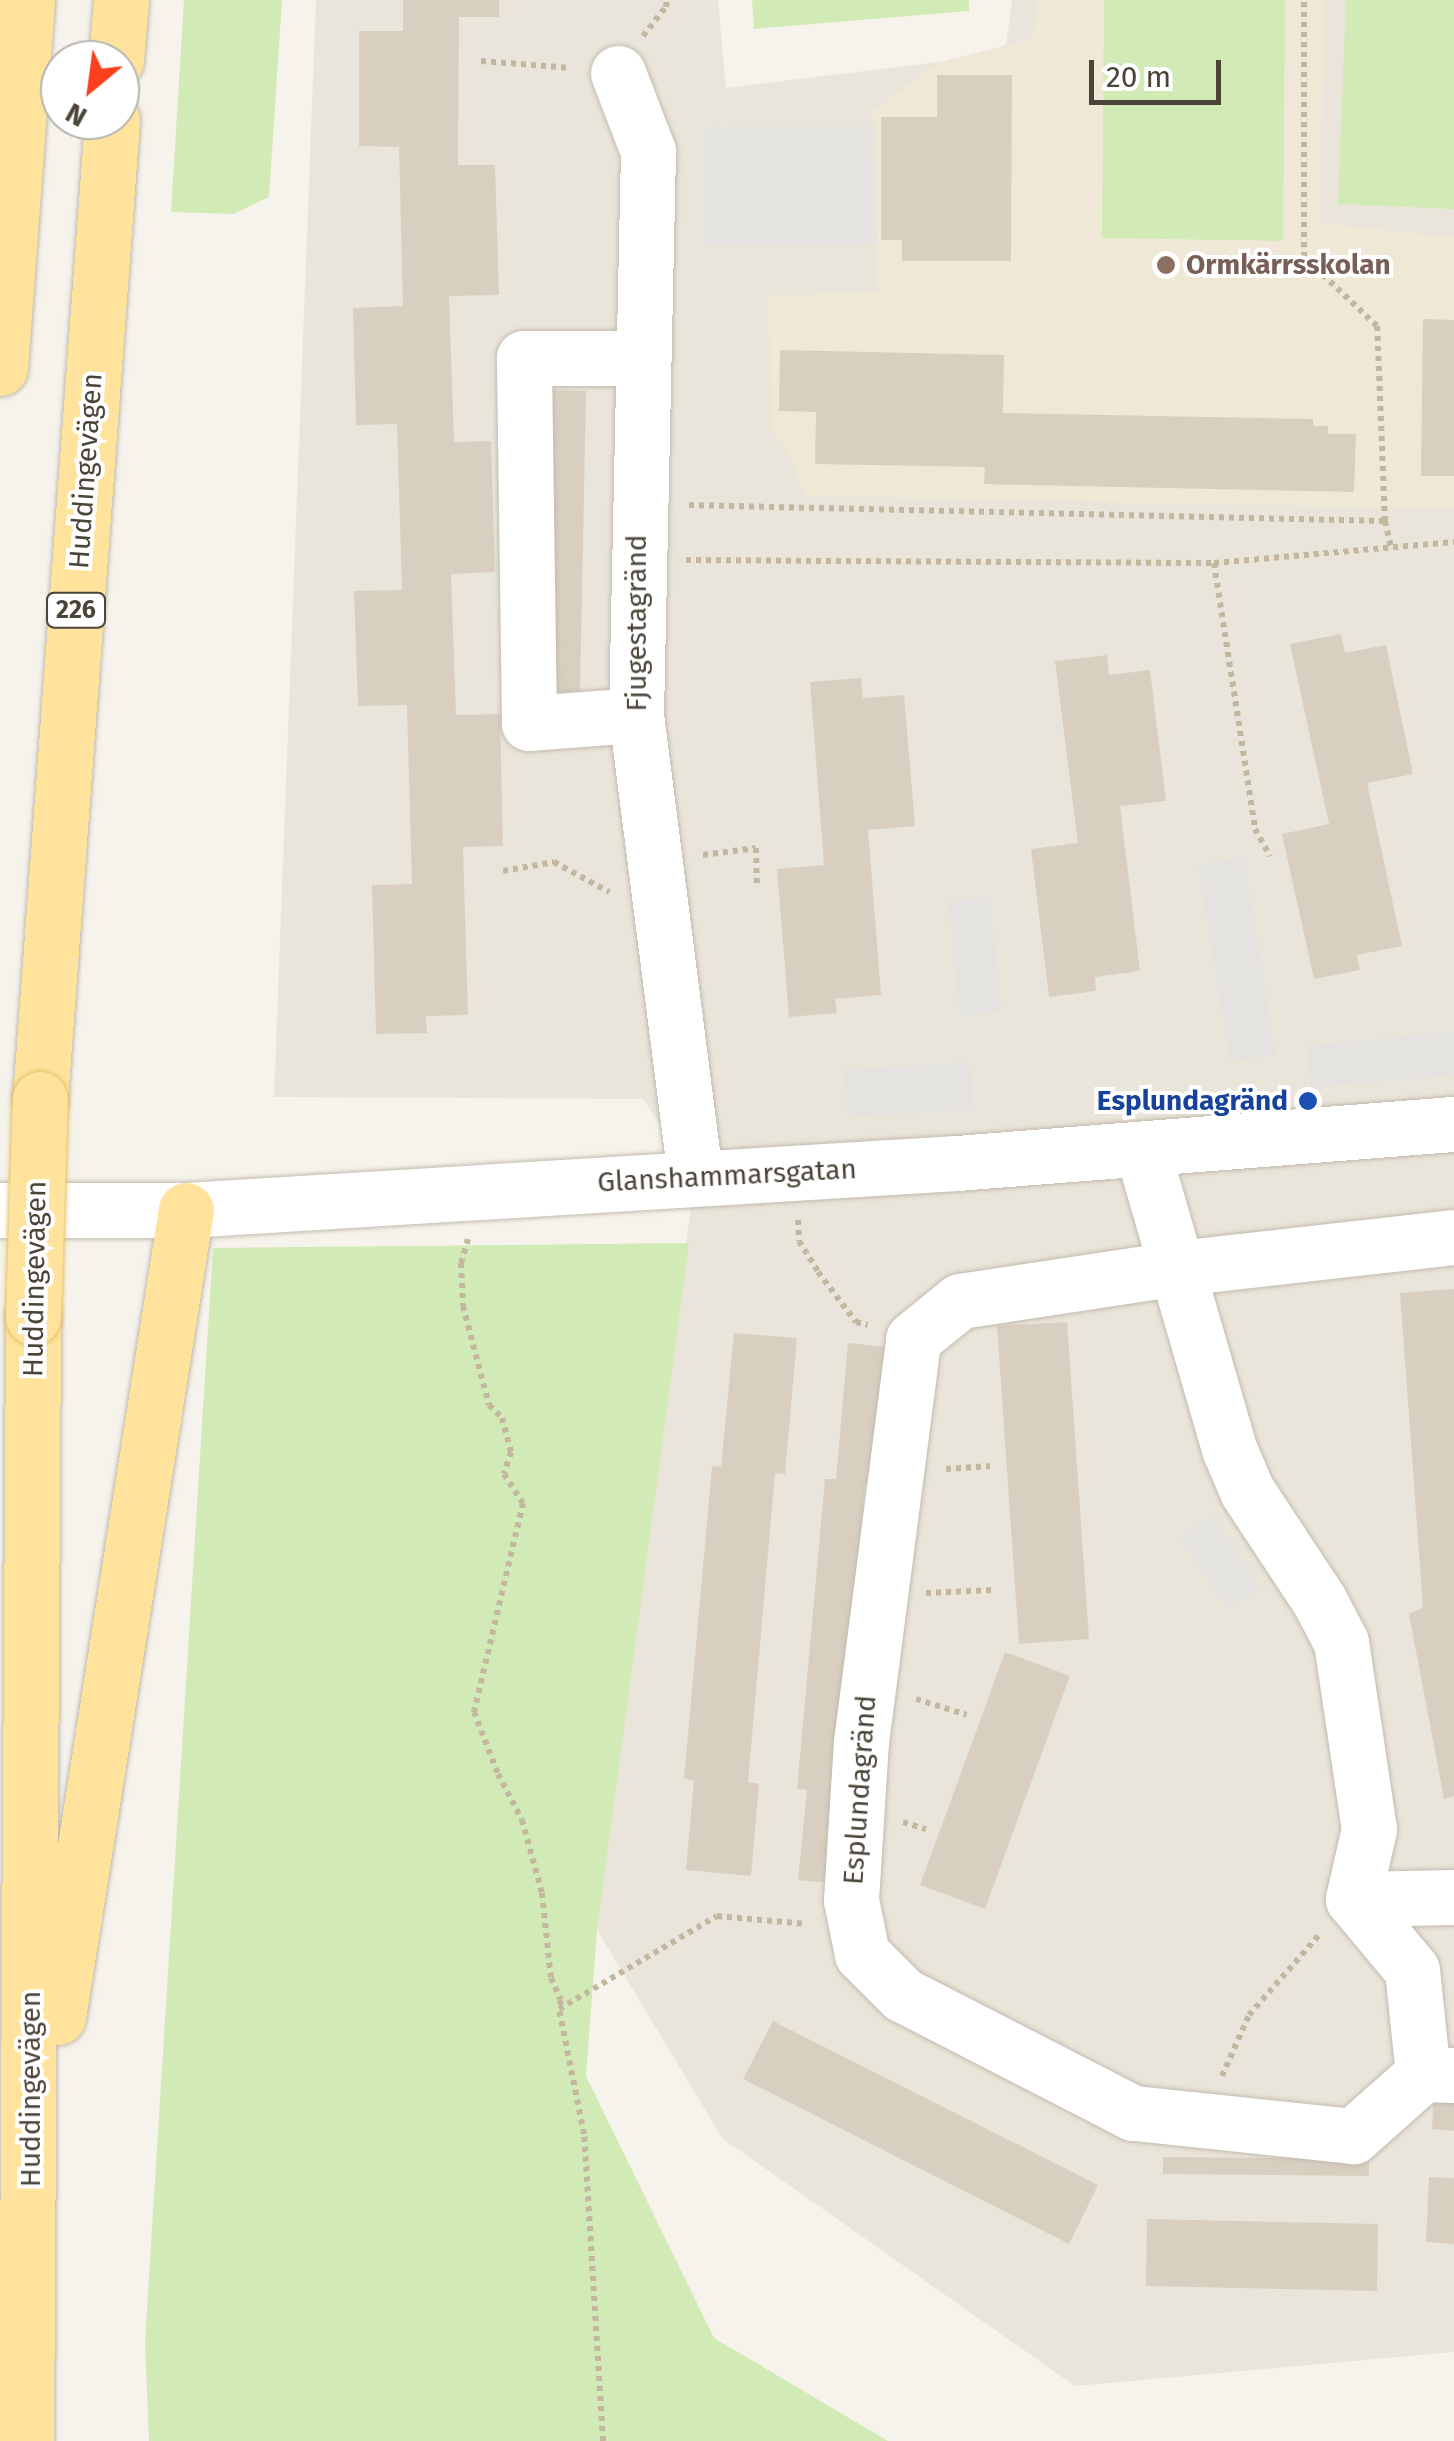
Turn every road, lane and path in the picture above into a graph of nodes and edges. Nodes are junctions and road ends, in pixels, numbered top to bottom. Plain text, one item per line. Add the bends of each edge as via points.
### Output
1 (28, 0) edge
2 (121, 0) edge
3 (1304, 0) edge
4 (118, 40) edge
5 (481, 61) dead end
6 (618, 73) joint
7 (111, 140) edge
8 (640, 358) junction
9 (0, 368) edge
10 (673, 504) dead end
11 (1384, 521) junction
12 (1454, 542) edge
13 (1391, 547) junction
14 (636, 560) junction
15 (1214, 563) junction
16 (636, 715) junction
17 (1270, 856) dead end
18 (503, 871) dead end
19 (656, 880) junction
20 (758, 888) dead end
21 (1454, 1124) edge
22 (1142, 1148) junction
23 (695, 1176) junction
24 (472, 1191) junction
25 (796, 1204) dead end
26 (0, 1210) edge
27 (186, 1210) junction
28 (1454, 1237) edge
29 (1178, 1268) junction
30 (912, 1339) junction
31 (995, 1590) dead end
32 (878, 1595) junction
33 (1454, 1897) edge
34 (1354, 1899) junction
35 (857, 1929) junction
36 (559, 2009) junction
37 (1438, 2074) edge
38 (1215, 2121) junction
39 (30, 2188) junction
40 (26, 2441) edge
41 (604, 2441) edge

1 - 9 main road
2 - 4 main road
3 - 11 path via 1304,257 1377,326
5 - 6 path
6 - 8 street, Fjugestagränd via 648,151
7 - 39 main road, Huddingevägen / 226, bridge via 40,1100 33,1316
8 - 14 street, Fjugestagränd
8 - 16 street via 524,358 529,723
10 - 11 path
11 - 13 path
12 - 13 path
13 - 15 path
14 - 15 path
14 - 16 street, Fjugestagränd
15 - 17 path via 1254,828
16 - 19 street, Fjugestagränd
18 - 19 path via 554,862 624,899
19 - 20 path via 756,848
19 - 23 street, Fjugestagränd
21 - 22 street, Glanshammarsgatan
22 - 23 street, Glanshammarsgatan
22 - 29 street
23 - 24 street, Glanshammarsgatan
24 - 27 street, Glanshammarsgatan
24 - 36 path via 472,1226 461,1263 463,1306 489,1405 502,1418 510,1452 504,1474 523,1503 474,1712 522,1820 542,1892
25 - 30 path via 799,1241 856,1322
26 - 27 street, Glanshammarsgatan
27 - 39 main road
28 - 29 street
29 - 30 street via 960,1301
29 - 34 street via 1246,1491 1341,1642 1369,1830
30 - 32 street, Esplundagränd
31 - 32 path
32 - 35 street, Esplundagränd via 861,1742 852,1900
33 - 34 street
34 - 37 street, Esplundagränd via 1412,1970
34 - 38 path via 1249,2015 1223,2069
35 - 36 path via 717,1916
35 - 38 street, Esplundagränd via 862,1954 902,1995 1133,2113
36 - 41 path via 584,2134
37 - 38 street, Esplundagränd via 1353,2136
39 - 40 main road, Huddingevägen / 226

